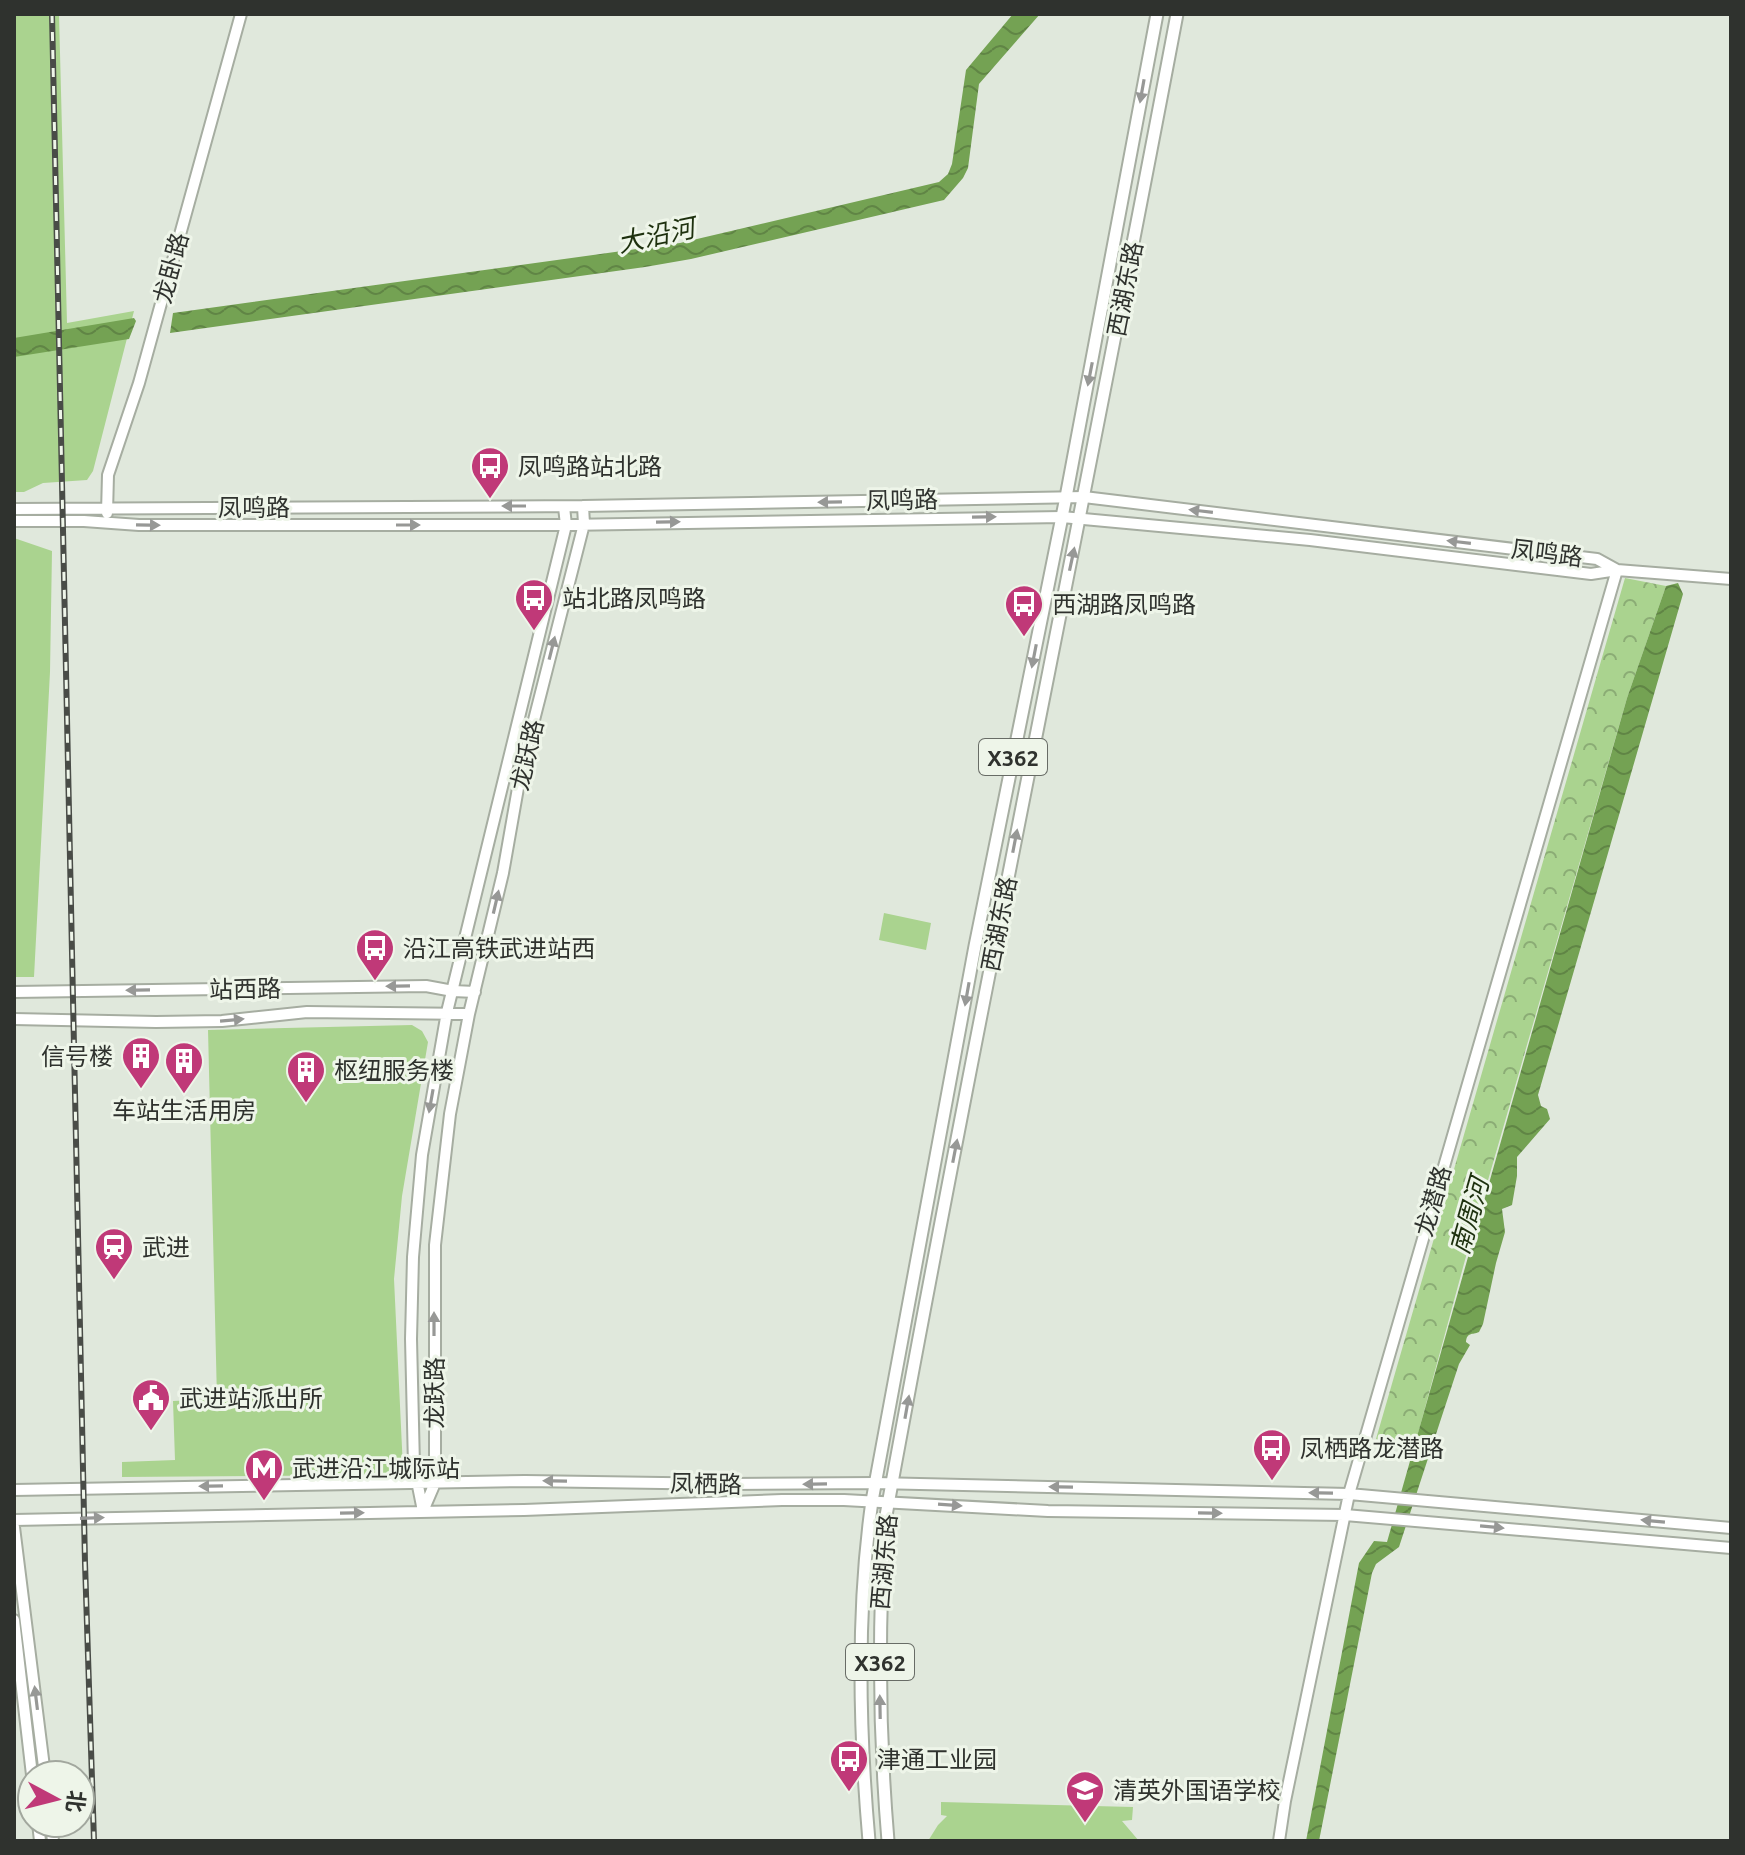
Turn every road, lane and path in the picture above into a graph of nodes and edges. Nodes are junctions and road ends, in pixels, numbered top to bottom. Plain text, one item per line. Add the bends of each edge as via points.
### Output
1 (241, 14) edge
2 (1157, 14) edge
3 (1177, 14) edge
4 (1066, 497) junction
5 (1084, 497) junction
6 (583, 506) junction
7 (564, 507) junction
8 (107, 508) junction
9 (14, 509) edge
10 (1062, 517) junction
11 (1081, 518) junction
12 (14, 521) edge
13 (108, 522) junction
14 (584, 524) junction
15 (566, 525) junction
16 (1617, 570) junction
17 (1731, 579) edge
18 (453, 991) junction
19 (14, 992) edge
20 (475, 992) junction
21 (447, 1012) junction
22 (469, 1014) junction
23 (14, 1019) edge
24 (416, 1483) junction
25 (435, 1483) junction
26 (876, 1483) junction
27 (893, 1484) junction
28 (14, 1490) edge
29 (1349, 1494) junction
30 (872, 1501) junction
31 (889, 1501) junction
32 (423, 1511) junction
33 (1345, 1515) junction
34 (14, 1520) edge
35 (14, 1527) edge
36 (1731, 1528) edge
37 (1731, 1548) edge
38 (14, 1620) edge
39 (30, 1759) edge
40 (43, 1759) edge
41 (869, 1841) edge
42 (888, 1841) edge
43 (1279, 1841) edge

1 - 8 street, 龙卧路 via 139,383 108,475
2 -> 4 main road, 西湖东路 / X362
3 - 5 main road, 西湖东路 / X362
4 - 5 street, 凤鸣路
4 -> 6 street, 凤鸣路
4 - 10 main road, 西湖东路 / X362
5 - 11 main road, 西湖东路 / X362
16 -> 5 street, 凤鸣路 via 1597,559
6 - 7 street, 凤鸣路
6 - 14 street, 龙跃路
7 -> 8 street, 凤鸣路
7 - 15 street, 龙跃路
8 - 9 street, 凤鸣路
8 - 13 street, 龙卧路
10 - 11 street, 凤鸣路
14 -> 10 street, 凤鸣路
10 -> 26 main road, 西湖东路 / X362 via 975,946
11 - 16 street, 凤鸣路 via 1591,574
27 -> 11 main road, 西湖东路 / X362
12 - 13 street, 凤鸣路
13 -> 15 street, 凤鸣路
14 - 15 street, 凤鸣路
20 -> 14 street, 龙跃路 via 521,771
15 - 18 street, 龙跃路
16 - 17 street
16 - 29 street, 龙潜路
18 -> 19 street, 站西路 via 426,986
18 - 20 street, 站西路
18 - 21 street, 龙跃路
20 - 22 street, 龙跃路
21 - 22 street, 站西路
23 -> 21 street, 站西路 via 169,1022 307,1012
21 -> 24 street, 龙跃路 via 422,1155 413,1257
25 -> 22 street, 龙跃路 via 435,1245 450,1114
24 - 25 street, 凤栖路
24 -> 28 street, 凤栖路
24 - 32 street, 龙跃路
26 -> 25 street, 凤栖路
25 - 32 street, 龙跃路
26 - 27 street, 凤栖路
26 - 30 main road, 西湖东路 / X362
29 -> 27 street, 凤栖路
27 - 31 main road, 西湖东路 / X362
29 - 33 street, 龙潜路
36 -> 29 street, 凤栖路
30 - 31 street, 凤栖路
30 - 32 street, 凤栖路
30 - 41 main road, 西湖东路 / X362 via 862,1614
31 -> 33 street, 凤栖路 via 1048,1511
42 -> 31 main road, 西湖东路 / X362 via 879,1616
34 -> 32 street, 凤栖路
33 -> 37 street, 凤栖路
33 - 43 street, 龙潜路
40 -> 35 street
38 - 39 street

